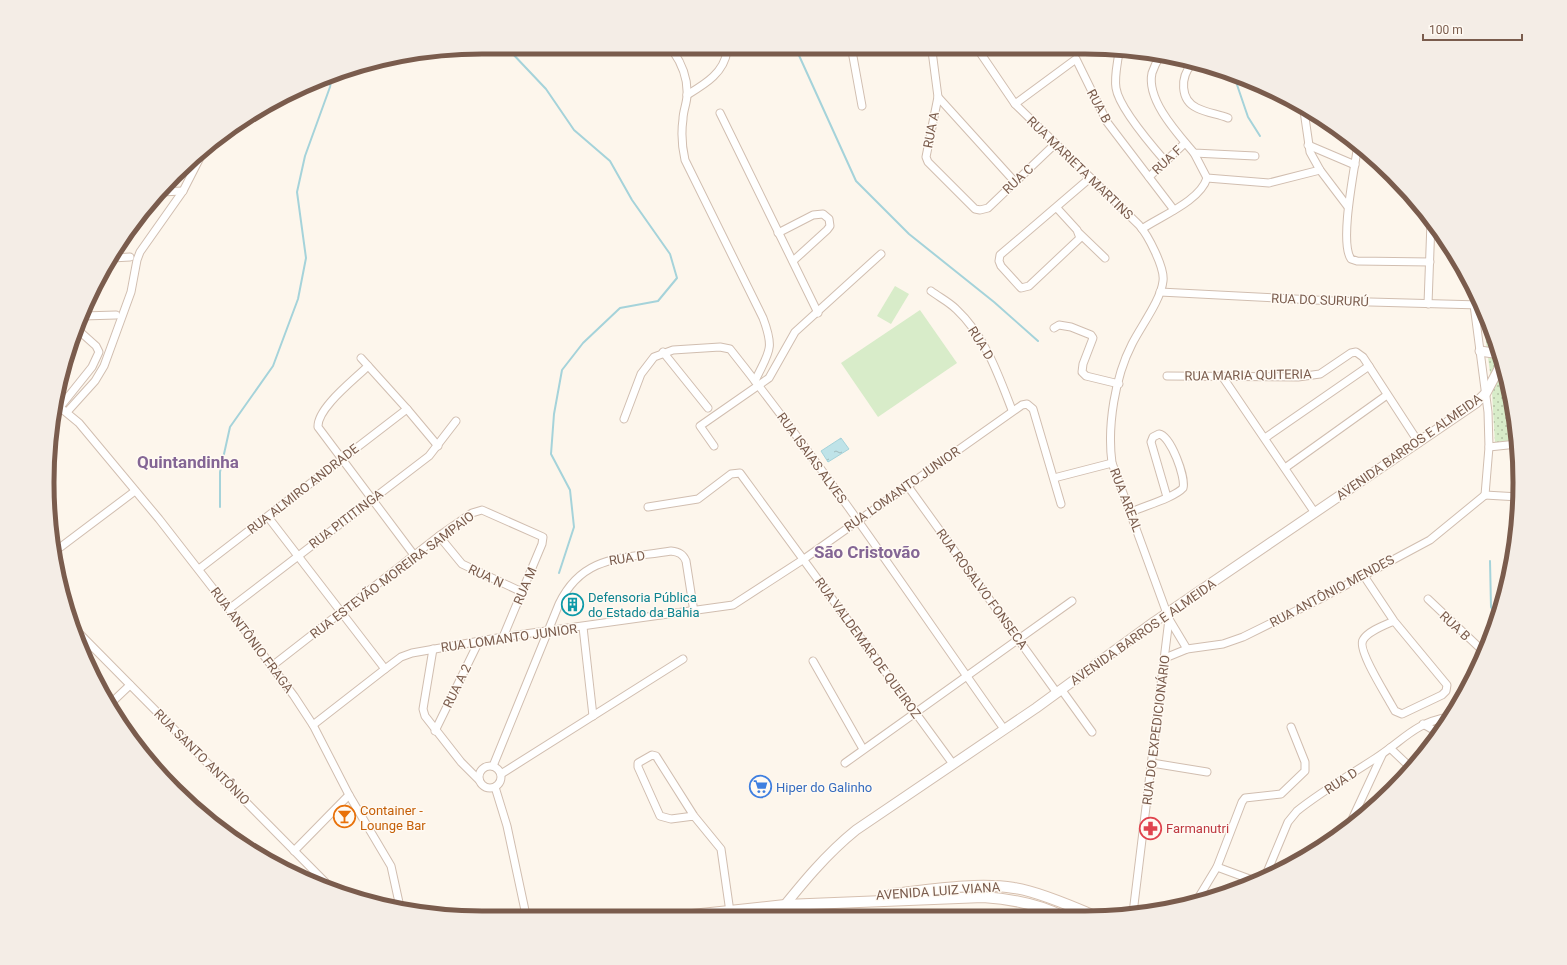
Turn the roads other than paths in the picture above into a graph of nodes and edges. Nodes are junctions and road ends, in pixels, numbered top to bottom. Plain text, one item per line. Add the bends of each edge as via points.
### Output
1 (675, 54) edge
2 (726, 54) edge
3 (853, 54) edge
4 (932, 54) edge
5 (981, 54) edge
6 (1119, 56) edge
7 (1158, 61) edge
8 (1190, 68) edge
9 (687, 95) junction
10 (938, 97) junction
11 (1015, 104) junction
12 (862, 106) dead end
13 (720, 113) dead end
14 (1304, 114) edge
15 (1228, 118) dead end
16 (1185, 143) junction
17 (1055, 144) junction
18 (1308, 145) junction
19 (1357, 152) edge
20 (1194, 154) junction
21 (1254, 156) dead end
22 (198, 162) edge
23 (1166, 162) junction
24 (1355, 165) junction
25 (1320, 170) junction
26 (1149, 177) junction
27 (1090, 178) junction
28 (1207, 178) junction
29 (1015, 182) junction
30 (183, 191) junction
31 (168, 192) edge
32 (1056, 207) junction
33 (1348, 207) junction
34 (980, 210) joint
35 (1174, 210) junction
36 (1142, 229) junction
37 (1431, 231) edge
38 (778, 233) junction
39 (1079, 233) junction
40 (881, 254) dead end
41 (130, 256) dead end
42 (118, 257) edge
43 (1105, 258) dead end
44 (793, 261) junction
45 (1430, 262) junction
46 (931, 291) dead end
47 (1160, 292) junction
48 (1428, 304) junction
49 (1474, 305) edge
50 (818, 313) junction
51 (1478, 313) edge
52 (116, 315) dead end
53 (88, 316) edge
54 (1054, 328) dead end
55 (82, 333) edge
56 (1480, 351) junction
57 (663, 352) junction
58 (1492, 353) edge
59 (361, 358) dead end
60 (368, 366) junction
61 (1369, 366) junction
62 (1498, 371) edge
63 (1167, 376) dead end
64 (1222, 376) junction
65 (757, 383) junction
66 (1118, 384) junction
67 (1486, 393) junction
68 (1387, 396) junction
69 (62, 402) edge
70 (61, 408) edge
71 (708, 408) dead end
72 (407, 409) junction
73 (1012, 410) junction
74 (67, 412) junction
75 (624, 419) dead end
76 (456, 421) dead end
77 (1265, 438) junction
78 (1419, 442) junction
79 (1511, 445) edge
80 (438, 446) junction
81 (714, 446) dead end
82 (1489, 447) junction
83 (342, 459) junction
84 (1112, 463) junction
85 (1285, 468) junction
86 (1054, 478) junction
87 (907, 485) junction
88 (135, 490) junction
89 (1485, 495) junction
90 (1168, 497) junction
91 (1512, 497) edge
92 (372, 499) junction
93 (1061, 504) dead end
94 (648, 507) dead end
95 (1131, 512) junction
96 (1315, 513) junction
97 (268, 517) junction
98 (857, 521) junction
99 (541, 534) joint
100 (439, 536) junction
101 (59, 548) edge
102 (298, 555) junction
103 (414, 555) junction
104 (804, 559) junction
105 (199, 569) junction
106 (1364, 576) junction
107 (522, 592) junction
108 (1428, 599) dead end
109 (1072, 601) dead end
110 (229, 609) junction
111 (341, 611) junction
112 (694, 612) junction
113 (1168, 616) junction
114 (1394, 620) junction
115 (583, 627) junction
116 (550, 631) junction
117 (503, 637) junction
118 (84, 638) edge
119 (1019, 639) junction
120 (479, 641) junction
121 (433, 648) junction
122 (1479, 648) edge
123 (1187, 649) junction
124 (1165, 658) junction
125 (684, 659) dead end
126 (813, 661) dead end
127 (272, 666) junction
128 (385, 669) junction
129 (966, 675) junction
130 (130, 685) junction
131 (1059, 691) junction
132 (113, 701) edge
133 (915, 713) junction
134 (593, 716) junction
135 (1442, 719) edge
136 (1423, 724) junction
137 (313, 725) junction
138 (1291, 727) dead end
139 (1004, 729) junction
140 (1434, 730) edge
141 (435, 731) junction
142 (1092, 732) dead end
143 (1390, 748) junction
144 (864, 749) junction
145 (1382, 754) junction
146 (845, 763) dead end
147 (1152, 763) junction
148 (953, 764) junction
149 (1407, 765) edge
150 (493, 766) junction
151 (1207, 772) dead end
152 (501, 774) junction
153 (479, 780) junction
154 (495, 787) junction
155 (349, 795) junction
156 (1354, 815) edge
157 (694, 816) junction
158 (294, 851) junction
159 (1216, 867) junction
160 (1268, 869) edge
161 (1247, 878) edge
162 (322, 879) edge
163 (1005, 887) junction
164 (1200, 894) edge
165 (1004, 898) junction
166 (399, 903) edge
167 (823, 903) junction
168 (785, 905) junction
169 (1134, 908) edge
170 (525, 911) edge
171 (730, 911) edge
172 (738, 911) edge
173 (780, 911) edge
174 (791, 911) edge
175 (1049, 911) edge
176 (1082, 911) edge

1 - 9 street via 683,68
2 - 9 street via 721,68 712,78
3 - 12 street
4 - 10 street, RUA A
5 - 11 street, RUA MARIETA MARTINS
6 - 23 street via 1116,79 1118,93 1140,131
7 - 16 street via 1152,73 1154,95 1165,116
8 - 15 street via 1183,80 1183,88 1190,103 1207,112
9 - 65 street via 682,133 685,160 769,334 770,350
10 - 29 street
10 - 34 street, RUA A via 926,157 975,209
11 - 17 street, RUA MARIETA MARTINS
11 - 26 street, RUA B via 1076,59 1106,122
13 - 38 street
14 - 18 street
16 - 20 street
16 - 23 street, RUA F
17 - 27 street, RUA MARIETA MARTINS
17 - 29 street, RUA C
18 - 24 street
18 - 25 street
19 - 24 street
20 - 21 street
20 - 28 street
22 - 30 street
23 - 26 street, RUA F
24 - 33 street
25 - 28 street via 1269,183
25 - 33 street
26 - 35 street, RUA B
27 - 32 street
27 - 36 street, RUA MARIETA MARTINS
28 - 35 street via 1206,183 1193,196
29 - 34 street, RUA C via 988,208
30 - 31 street
30 - 74 street via 137,260 131,292 104,366 95,381
32 - 39 street
32 - 39 street via 999,258 1001,266 1018,285 1024,288 1029,286 1078,242
33 - 45 street via 1347,251 1350,259
35 - 36 street
36 - 47 street, RUA MARIETA MARTINS via 1163,274
37 - 45 street
38 - 44 street
38 - 44 street via 813,215 823,214 829,219 827,230
39 - 43 street
40 - 50 street
41 - 42 street
44 - 50 street
45 - 48 street
46 - 73 street, RUA D via 955,308 980,340 995,365
47 - 48 street, RUA DO SURURÚ
47 - 66 street, RUA AREAL via 1128,351
48 - 49 street, RUA DO SURURÚ
50 - 65 street via 795,332 768,378
51 - 56 street
52 - 53 street
54 - 66 street via 1065,325 1091,335 1093,338 1082,372 1086,376
55 - 69 street via 99,352 92,367
56 - 58 street
56 - 67 street
57 - 65 street, RUA ISAIAS ALVES via 730,348
57 - 71 street
57 - 75 street, RUA ISAIAS ALVES via 647,363
59 - 60 street
60 - 72 street
60 - 83 street via 327,406 318,422 320,432
61 - 64 street, RUA MARIA QUITERIA via 1361,355 1354,352 1315,375
61 - 68 street, RUA MARIA QUITERIA
61 - 77 street
62 - 67 street, AVENIDA BARROS E ALMEIDA
63 - 64 street, RUA MARIA QUITERIA
64 - 77 street
65 - 81 street via 700,426
65 - 98 street, RUA ISAIAS ALVES
66 - 84 street, RUA AREAL via 1109,433
67 - 78 street, AVENIDA BARROS E ALMEIDA via 1476,403
67 - 82 street
68 - 78 street, RUA MARIA QUITERIA
68 - 85 street
70 - 74 street, RUA ANTÔNIO FRAGA
72 - 80 street
72 - 83 street, RUA ALMIRO ANDRADE
73 - 86 street, RUA LOMANTO JUNIOR via 1022,404 1027,404 1033,409
73 - 87 street, RUA LOMANTO JUNIOR
74 - 88 street, RUA ANTÔNIO FRAGA
76 - 80 street, RUA PITITINGA
77 - 85 street
78 - 96 street, AVENIDA BARROS E ALMEIDA
79 - 82 street
80 - 92 street, RUA PITITINGA via 429,456
82 - 89 street
83 - 92 street
83 - 97 street, RUA ALMIRO ANDRADE
84 - 86 street
84 - 95 street, RUA AREAL
85 - 96 street
86 - 93 street
87 - 98 street, RUA LOMANTO JUNIOR
87 - 119 street, RUA ROSALVO FONSECA
88 - 101 street
88 - 105 street, RUA ANTÔNIO FRAGA
89 - 91 street
89 - 106 street, RUA ANTÔNIO MENDES via 1430,540
90 - 90 street via 1182,490 1184,482 1170,443 1165,436 1159,434 1153,437 1151,442
90 - 95 street
92 - 102 street, RUA PITITINGA
92 - 103 street
94 - 104 street, RUA VALDEMAR DE QUEIROZ via 698,499 731,474 740,473
95 - 113 street, RUA AREAL
96 - 113 street, AVENIDA BARROS E ALMEIDA
97 - 102 street
97 - 105 street, RUA ALMIRO ANDRADE
98 - 104 street, RUA LOMANTO JUNIOR
98 - 129 street, RUA ISAIAS ALVES
99 - 100 street, RUA ESTEVÃO MOREIRA SAMPAIO via 482,510 472,513
99 - 107 street, RUA M via 542,544
100 - 103 street, RUA ESTEVÃO MOREIRA SAMPAIO
100 - 107 street, RUA N via 462,564
102 - 110 street, RUA PITITINGA
102 - 111 street
103 - 111 street, RUA ESTEVÃO MOREIRA SAMPAIO
104 - 112 street, RUA LOMANTO JUNIOR via 733,605
104 - 133 street, RUA VALDEMAR DE QUEIROZ
105 - 110 street, RUA ANTÔNIO FRAGA
106 - 114 street
106 - 123 street, RUA ANTÔNIO MENDES via 1243,637 1223,644
107 - 117 street, RUA M
108 - 122 street, RUA B
109 - 119 street
110 - 127 street, RUA ANTÔNIO FRAGA
111 - 127 street, RUA ESTEVÃO MOREIRA SAMPAIO
111 - 128 street
112 - 115 street, RUA LOMANTO JUNIOR
112 - 116 street, RUA D via 686,561 684,556 671,551 603,562 588,568 578,575 566,590
113 - 123 street, RUA DO EXPEDICIONÁRIO
113 - 124 street, RUA DO EXPEDICIONÁRIO
113 - 131 street, AVENIDA BARROS E ALMEIDA
114 - 114 street via 1445,681 1447,688 1438,697 1402,714 1395,711 1362,645 1364,638
115 - 116 street, RUA LOMANTO JUNIOR
115 - 134 street
116 - 117 street, RUA LOMANTO JUNIOR
116 - 150 street, RUA D
117 - 120 street, RUA LOMANTO JUNIOR
118 - 130 street, RUA SANTO ANTÔNIO
119 - 129 street
119 - 131 street, RUA ROSALVO FONSECA
120 - 121 street, RUA LOMANTO JUNIOR
120 - 141 street, RUA A 2
121 - 128 street, RUA LOMANTO JUNIOR via 401,657
121 - 141 street via 424,708 428,722
123 - 124 street, RUA ANTÔNIO MENDES
124 - 147 street, RUA DO EXPEDICIONÁRIO
125 - 134 street
126 - 144 street
127 - 137 street, RUA ANTÔNIO FRAGA
128 - 137 street, RUA LOMANTO JUNIOR
129 - 133 street
129 - 139 street, RUA ISAIAS ALVES
130 - 132 street
130 - 158 street, RUA SANTO ANTÔNIO
131 - 139 street, AVENIDA BARROS E ALMEIDA
131 - 142 street, RUA ROSALVO FONSECA
133 - 144 street
133 - 148 street, RUA VALDEMAR DE QUEIROZ
134 - 152 street
135 - 136 street, RUA D
136 - 140 street
136 - 143 street, RUA D
137 - 155 street, RUA ANTÔNIO FRAGA
138 - 159 street via 1305,762 1303,775 1281,794 1250,798 1242,802
139 - 148 street, AVENIDA BARROS E ALMEIDA
141 - 153 street via 460,762
143 - 145 street, RUA D
143 - 149 street
144 - 146 street
145 - 156 street
145 - 160 street, RUA D via 1292,816
147 - 151 street
147 - 169 street, RUA DO EXPEDICIONÁRIO
148 - 168 street, AVENIDA BARROS E ALMEIDA via 839,843
150 - 152 street
150 - 153 street via 482,769
152 - 154 street via 500,781
153 - 154 street via 484,786
154 - 170 street via 507,826
155 - 158 street
155 - 166 street, RUA ANTÔNIO FRAGA via 391,866
157 - 157 street via 656,756 652,755 638,763 660,816 666,819
157 - 171 street via 721,849
158 - 162 street, RUA SANTO ANTÔNIO
159 - 161 street
159 - 164 street
163 - 165 main road
163 - 167 main road, AVENIDA LUIZ VIANA via 942,889
163 - 176 main road, AVENIDA LUIZ VIANA via 1016,888
165 - 167 main road, AVENIDA LUIZ VIANA
165 - 175 main road, AVENIDA LUIZ VIANA
167 - 168 main road, AVENIDA LUIZ VIANA
168 - 172 main road, AVENIDA LUIZ VIANA
168 - 173 street, AVENIDA BARROS E ALMEIDA
168 - 174 street

